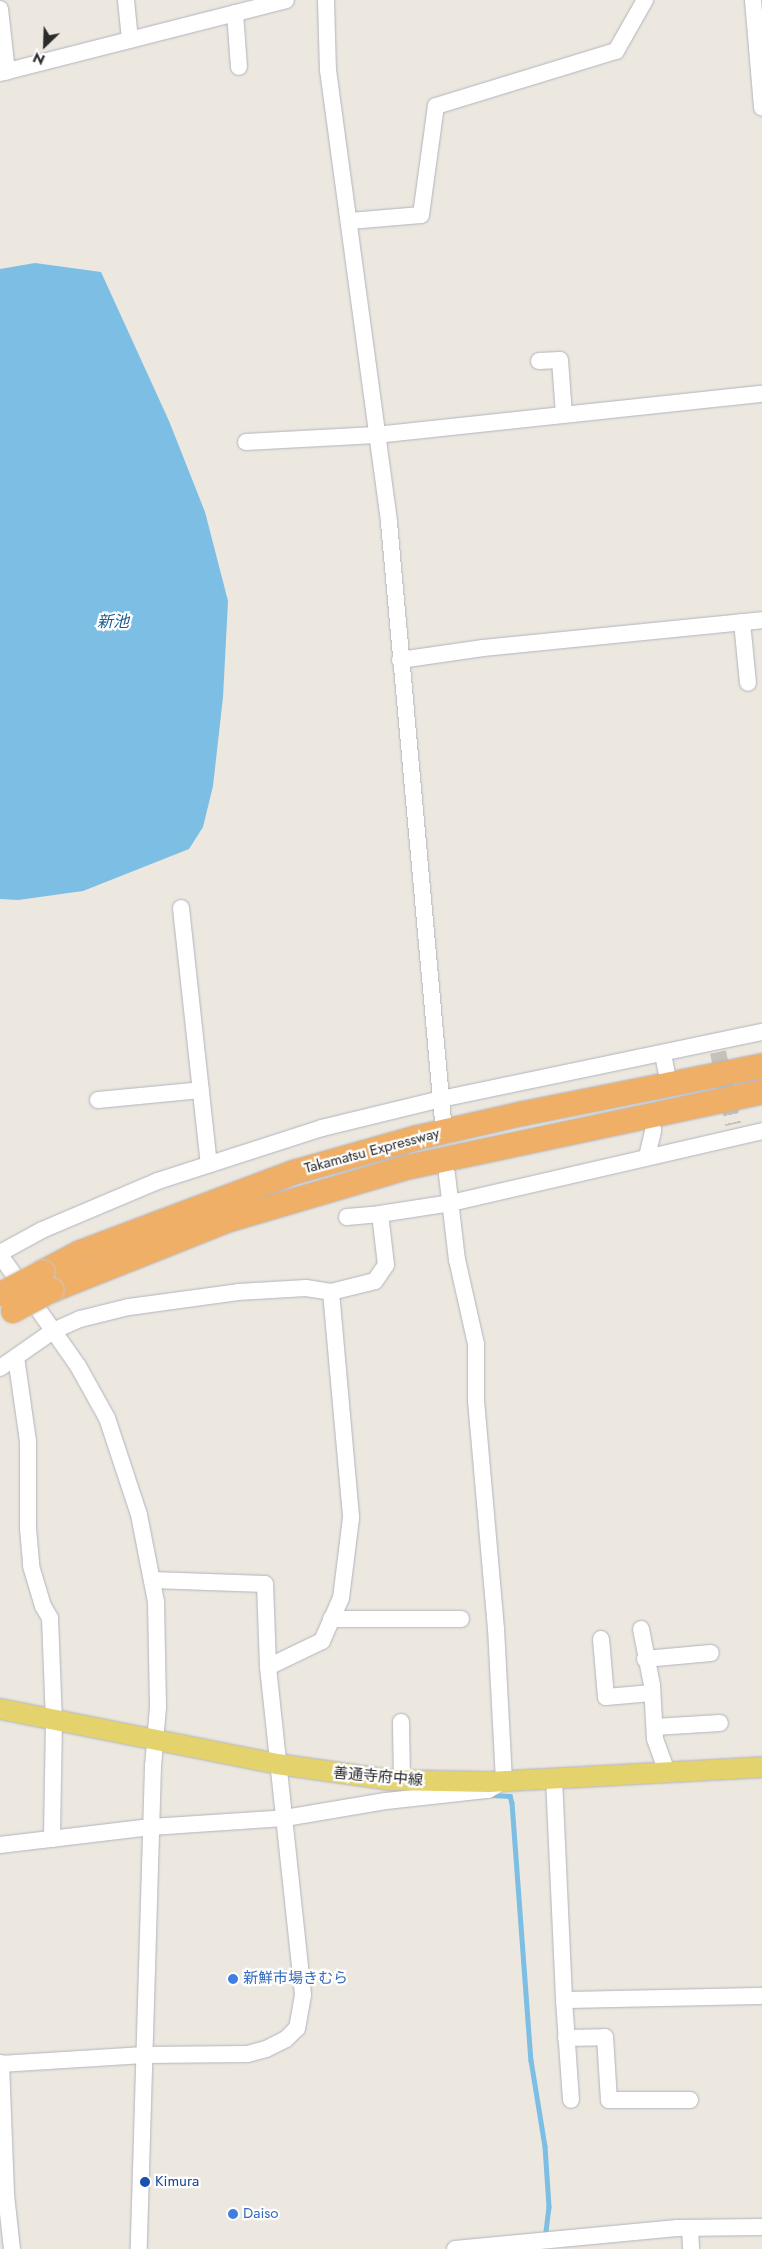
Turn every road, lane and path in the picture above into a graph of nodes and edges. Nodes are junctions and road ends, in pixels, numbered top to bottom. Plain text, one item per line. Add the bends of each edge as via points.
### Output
1 (126, 0) edge
2 (286, 0) edge
3 (326, 0) edge
4 (645, 0) edge
5 (753, 0) edge
6 (0, 9) edge
7 (235, 13) junction
8 (130, 40) junction
9 (239, 67) dead end
10 (3, 73) edge
11 (762, 108) edge
12 (350, 221) junction
13 (539, 361) dead end
14 (762, 394) edge
15 (564, 414) junction
16 (376, 435) junction
17 (246, 442) dead end
18 (762, 620) edge
19 (742, 622) junction
20 (400, 660) junction
21 (748, 683) dead end
22 (181, 908) dead end
23 (762, 1032) edge
24 (662, 1054) junction
25 (762, 1066) edge
26 (666, 1074) dead end
27 (201, 1090) junction
28 (762, 1092) edge
29 (441, 1099) junction
30 (98, 1100) dead end
31 (443, 1121) dead end
32 (653, 1130) dead end
33 (762, 1131) edge
34 (647, 1157) junction
35 (209, 1164) junction
36 (447, 1174) dead end
37 (451, 1203) junction
38 (380, 1214) junction
39 (347, 1217) dead end
40 (0, 1254) edge
41 (47, 1281) junction
42 (331, 1292) junction
43 (3, 1304) edge
44 (52, 1331) junction
45 (16, 1357) junction
46 (0, 1368) edge
47 (152, 1580) junction
48 (331, 1619) junction
49 (461, 1619) dead end
50 (642, 1629) dead end
51 (601, 1639) dead end
52 (712, 1653) dead end
53 (645, 1658) junction
54 (268, 1667) junction
55 (652, 1693) junction
56 (0, 1709) edge
57 (54, 1720) junction
58 (401, 1722) dead end
59 (720, 1722) dead end
60 (655, 1727) junction
61 (155, 1740) junction
62 (277, 1764) junction
63 (762, 1767) edge
64 (667, 1772) junction
65 (554, 1778) junction
66 (402, 1780) junction
67 (504, 1781) junction
68 (285, 1818) junction
69 (152, 1827) junction
70 (52, 1839) junction
71 (0, 1845) edge
72 (762, 1996) edge
73 (564, 2000) junction
74 (566, 2038) junction
75 (144, 2055) junction
76 (1, 2064) edge
77 (572, 2100) dead end
78 (690, 2100) dead end
79 (762, 2227) edge
80 (690, 2228) junction
81 (629, 2241) edge
82 (552, 2244) edge
83 (12, 2249) edge
84 (140, 2249) edge
85 (459, 2249) edge
86 (691, 2249) edge

1 - 8 street
2 - 7 street
3 - 12 street via 328,70
4 - 12 street via 616,51 436,106 421,215
5 - 11 street
6 - 10 street
7 - 8 street
7 - 9 street
8 - 10 street
12 - 16 street
13 - 15 street via 560,360
14 - 15 street
15 - 16 street
16 - 17 street
16 - 20 street via 389,523
18 - 19 street
19 - 20 street via 482,648
19 - 21 street
20 - 29 street
22 - 27 street
23 - 24 street via 717,1046
24 - 26 street
24 - 29 street
25 - 41 highway, Takamatsu Expressway via 521,1114 416,1138 295,1172 79,1253
27 - 30 street
27 - 35 street
28 - 41 highway, Takamatsu Expressway via 409,1167 225,1221
29 - 31 street
29 - 35 street via 322,1128
32 - 34 street
33 - 34 street via 734,1130
34 - 37 street
35 - 40 street via 158,1181 51,1226
36 - 37 street
37 - 38 street
37 - 67 street via 457,1260 476,1344 476,1400 496,1629
38 - 39 street
38 - 42 street via 386,1265 375,1280
40 - 44 street
41 - 43 highway, Takamatsu Expressway, bridge
42 - 44 street via 306,1288 182,1298 80,1319
42 - 48 street via 351,1518 341,1598
44 - 45 street
44 - 47 street via 78,1366 107,1418 139,1515
45 - 46 street
45 - 57 street via 28,1441 31,1566 50,1618
47 - 54 street via 265,1584
47 - 61 street via 158,1631
48 - 49 street
48 - 54 street via 322,1641
50 - 53 street
51 - 55 street via 606,1697
52 - 53 street
53 - 55 street
54 - 62 street via 278,1736
55 - 60 street
56 - 57 main road, 善通寺府中線
57 - 61 main road, 善通寺府中線
57 - 70 street
58 - 66 street
59 - 60 street
60 - 64 street
61 - 62 main road, 善通寺府中線
61 - 69 street
62 - 66 main road, 善通寺府中線 via 333,1774
62 - 68 street
63 - 64 main road, 善通寺府中線
64 - 65 main road, 善通寺府中線
65 - 67 main road, 善通寺府中線
65 - 73 street
66 - 67 main road, 善通寺府中線
67 - 68 street via 488,1790 386,1801
68 - 69 street
68 - 75 street via 303,1995 297,2028 273,2046 247,2054
69 - 70 street
69 - 75 street
70 - 71 street
72 - 73 street
73 - 74 street
74 - 77 street
74 - 78 street via 605,2037 609,2100
75 - 76 street
75 - 84 street
76 - 83 street via 6,2195
79 - 80 street
80 - 81 street
80 - 86 street
81 - 82 street
82 - 85 street

